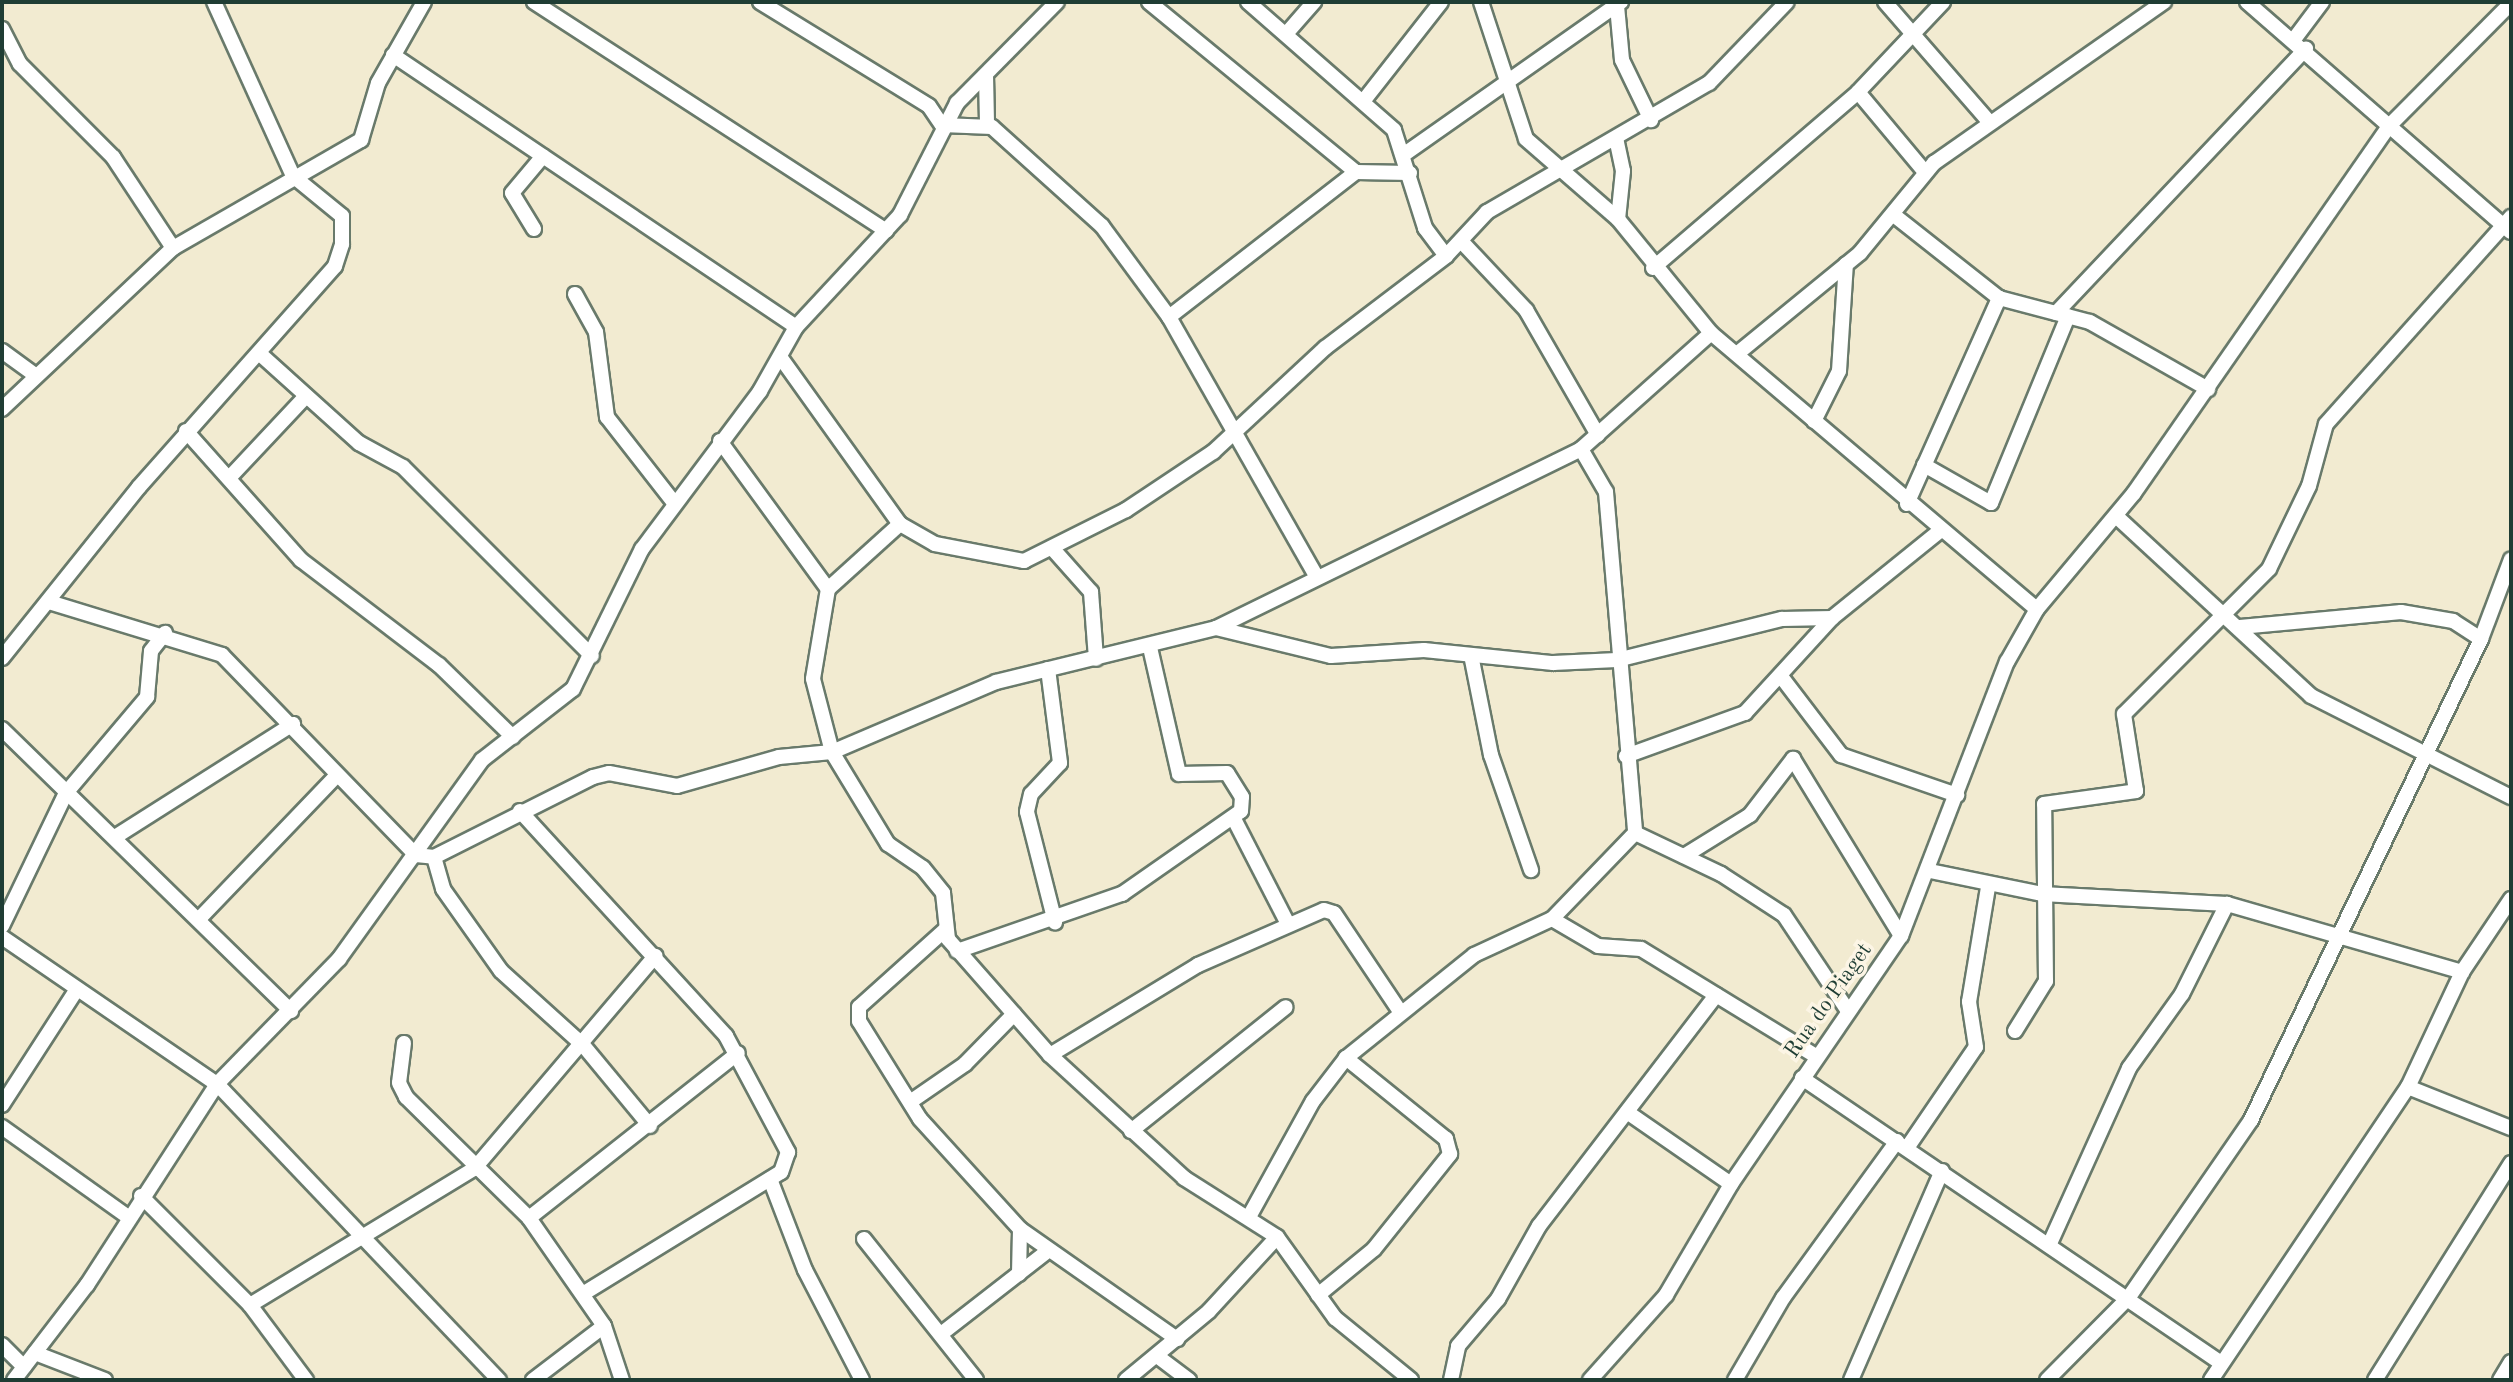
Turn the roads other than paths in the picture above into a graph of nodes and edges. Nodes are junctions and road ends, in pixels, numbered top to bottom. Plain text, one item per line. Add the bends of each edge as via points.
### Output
1 (214, 2) edge
2 (424, 2) edge
3 (534, 2) edge
4 (760, 2) edge
5 (1057, 2) edge
6 (1149, 2) edge
7 (1248, 2) edge
8 (1314, 2) edge
9 (1441, 2) edge
10 (1481, 2) edge
11 (1787, 2) edge
12 (1885, 2) edge
13 (1943, 2) edge
14 (2164, 2) edge
15 (2247, 2) edge
16 (2322, 2) edge
17 (2511, 3) edge
18 (1619, 4) edge
19 (2, 29) edge
20 (1907, 33) junction
21 (1286, 34) junction
22 (2301, 44) junction
23 (393, 55) junction
24 (986, 75) junction
25 (1507, 88) junction
26 (1858, 92) junction
27 (1365, 99) junction
28 (957, 103) junction
29 (929, 106) junction
30 (1651, 120) junction
31 (987, 123) junction
32 (1990, 123) junction
33 (942, 125) junction
34 (2390, 125) junction
35 (1616, 138) junction
36 (1406, 153) junction
37 (543, 156) junction
38 (1555, 168) junction
39 (1356, 172) junction
40 (1925, 172) junction
41 (1410, 173) junction
42 (293, 176) junction
43 (1895, 216) junction
44 (1618, 219) junction
45 (2508, 225) edge
46 (534, 229) dead end
47 (886, 231) junction
48 (1461, 241) junction
49 (173, 248) junction
50 (1446, 256) junction
51 (1846, 264) junction
52 (1653, 268) junction
53 (575, 294) dead end
54 (1999, 298) junction
55 (2062, 314) junction
56 (1169, 317) junction
57 (796, 327) junction
58 (1711, 333) junction
59 (2, 351) edge
60 (259, 353) junction
61 (1738, 353) junction
62 (781, 358) junction
63 (35, 375) junction
64 (2208, 389) junction
65 (306, 396) junction
66 (2, 409) edge
67 (1814, 421) junction
68 (1232, 429) junction
69 (186, 431) junction
70 (1598, 435) junction
71 (720, 441) junction
72 (1581, 449) junction
73 (1924, 465) junction
74 (230, 477) junction
75 (675, 504) junction
76 (1907, 504) junction
77 (2116, 516) junction
78 (900, 524) junction
79 (1940, 531) junction
80 (1052, 548) junction
81 (2511, 559) edge
82 (1317, 577) junction
83 (828, 589) junction
84 (49, 602) junction
85 (2037, 609) junction
86 (2228, 615) junction
87 (1832, 618) junction
88 (2240, 627) junction
89 (1216, 628) junction
90 (165, 633) junction
91 (2481, 639) junction
92 (1150, 647) junction
93 (1471, 655) junction
94 (592, 656) junction
95 (2, 658) edge
96 (1096, 659) junction
97 (1617, 660) junction
98 (1048, 669) junction
99 (1783, 679) junction
100 (293, 724) junction
101 (2, 729) edge
102 (513, 737) junction
103 (832, 752) junction
104 (2428, 754) junction
105 (1626, 756) junction
106 (337, 775) junction
107 (66, 793) junction
108 (1957, 795) junction
109 (2511, 797) edge
110 (520, 811) junction
111 (1234, 819) junction
112 (1635, 833) junction
113 (115, 837) junction
114 (416, 855) junction
115 (1684, 856) junction
116 (434, 857) junction
117 (1531, 870) dead end
118 (1930, 871) junction
119 (1988, 887) junction
120 (2042, 894) junction
121 (2511, 899) edge
122 (2227, 904) junction
123 (200, 918) junction
124 (1552, 919) junction
125 (1055, 922) junction
126 (1287, 922) junction
127 (2, 926) edge
128 (946, 929) junction
129 (1901, 936) junction
130 (2, 937) edge
131 (2340, 937) junction
132 (957, 951) junction
133 (655, 956) junction
134 (2462, 972) junction
135 (77, 989) junction
136 (1716, 995) junction
137 (1286, 1007) dead end
138 (291, 1011) junction
139 (1848, 1011) junction
140 (1401, 1013) junction
141 (1014, 1014) junction
142 (2015, 1031) dead end
143 (404, 1043) dead end
144 (583, 1045) junction
145 (738, 1053) junction
146 (1050, 1055) junction
147 (1817, 1057) junction
148 (1346, 1058) junction
149 (1802, 1078) junction
150 (217, 1084) junction
151 (2408, 1087) junction
152 (910, 1102) junction
153 (2, 1105) edge
154 (1627, 1112) junction
155 (650, 1126) junction
156 (2, 1127) edge
157 (2511, 1128) edge
158 (1131, 1131) junction
159 (1902, 1145) junction
160 (2511, 1163) edge
161 (474, 1169) junction
162 (1942, 1171) junction
163 (770, 1179) junction
164 (1731, 1184) junction
165 (141, 1196) junction
166 (1250, 1215) junction
167 (128, 1217) junction
168 (529, 1218) junction
169 (1020, 1229) junction
170 (359, 1233) junction
171 (1277, 1237) junction
172 (864, 1239) dead end
173 (2051, 1241) junction
174 (1045, 1253) junction
175 (1019, 1274) junction
176 (584, 1293) junction
177 (1318, 1295) junction
178 (2129, 1297) junction
179 (250, 1305) junction
180 (604, 1326) junction
181 (941, 1334) junction
182 (1177, 1339) junction
183 (2, 1345) edge
184 (35, 1353) junction
185 (1157, 1356) junction
186 (2511, 1362) edge
187 (2221, 1363) junction
188 (24, 1367) junction
189 (14, 1380) edge
190 (105, 1380) edge
191 (306, 1380) edge
192 (499, 1380) edge
193 (533, 1380) edge
194 (622, 1380) edge
195 (862, 1380) edge
196 (976, 1380) edge
197 (1126, 1380) edge
198 (1189, 1380) edge
199 (1411, 1380) edge
200 (1451, 1380) edge
201 (1590, 1380) edge
202 (1735, 1380) edge
203 (1851, 1380) edge
204 (2047, 1380) edge
205 (2211, 1380) edge
206 (2375, 1380) edge
207 (2500, 1380) edge

1 - 42 street
2 - 23 street
3 - 47 street
4 - 29 street
5 - 24 street
6 - 39 street
7 - 21 street
8 - 21 street
9 - 27 street
10 - 25 street via 1500,44
11 - 30 street via 1724,72
12 - 20 street
13 - 20 street
14 - 32 street
15 - 22 street
16 - 22 street
17 - 34 street, Rua do Piaget
18 - 25 street
18 - 30 street via 1622,60
19 - 49 street via 20,64 113,157
20 - 26 street
20 - 32 street
21 - 27 street
22 - 34 street
22 - 55 street
23 - 37 street
23 - 42 street via 361,140
24 - 28 street
24 - 31 street
25 - 36 street
25 - 38 street via 1519,127
26 - 40 street
26 - 52 street
27 - 36 street
28 - 29 street
28 - 33 street
29 - 33 street
30 - 35 street
31 - 33 street
31 - 56 street via 1102,226
32 - 40 street
33 - 47 street via 926,173
34 - 45 street
34 - 64 street, Rua do Piaget
35 - 38 street
35 - 44 street via 1623,171
36 - 41 street
37 - 46 street via 512,193
37 - 57 street
38 - 44 street
38 - 48 street via 1487,212
39 - 41 street
39 - 56 street
40 - 43 street
41 - 50 street via 1425,228
42 - 49 street
42 - 60 street via 338,210 346,228 335,266
43 - 51 street
43 - 54 street
44 - 52 street
45 - 86 street via 2326,424 2280,552
47 - 57 street
48 - 50 street
48 - 70 street via 1520,303
49 - 63 street via 99,325
50 - 68 street
51 - 61 street
51 - 67 street via 1839,371
52 - 58 street
53 - 75 street via 596,332 607,417
54 - 55 street
54 - 73 street
55 - 64 street via 2123,337
55 - 73 street via 1991,503
56 - 68 street
57 - 62 street
58 - 61 street
58 - 70 street
59 - 63 street
60 - 65 street
60 - 69 street
61 - 67 street
62 - 71 street
62 - 78 street
63 - 66 street
64 - 77 street, Rua do Piaget
65 - 74 street
65 - 94 street via 359,443 403,467
67 - 76 street
68 - 80 street via 1213,452 1139,502
68 - 82 street
69 - 74 street
69 - 84 street
70 - 72 street
71 - 75 street
71 - 83 street
72 - 82 street via 1420,533
72 - 97 street via 1606,492
73 - 76 street
74 - 102 street via 301,560 439,665
75 - 94 street via 618,589
76 - 79 street
77 - 85 street, Rua do Piaget
77 - 86 street
78 - 80 street via 935,544 1009,560
78 - 83 street
79 - 85 street
79 - 87 street
80 - 96 street via 1091,592
81 - 91 street
82 - 89 street
83 - 103 street via 813,679
84 - 90 street
84 - 95 street
85 - 108 street, Rua do Piaget via 2007,662
86 - 88 street
86 - 120 street via 2124,714 2136,791 2044,804
87 - 97 street via 1782,619
87 - 99 street
88 - 91 street via 2401,612 2453,621
88 - 104 street via 2330,709
89 - 92 street
89 - 93 street via 1331,656
90 - 100 street via 222,655
90 - 107 street via 151,651 147,697
91 - 104 street
92 - 96 street
92 - 111 street via 1177,771 1227,773 1242,797
93 - 97 street
93 - 117 street via 1491,755
94 - 102 street via 556,708
96 - 98 street
97 - 105 street
98 - 103 street via 996,682
98 - 125 street via 1060,763 1031,794 1027,812
99 - 105 street via 1721,727
99 - 108 street via 1841,755
100 - 106 street
100 - 113 street
101 - 107 street
102 - 114 street via 482,760
103 - 110 street via 779,757 677,786 609,773
103 - 128 street via 888,844 923,868 943,893
104 - 109 street
104 - 131 street
105 - 112 street
106 - 114 street
106 - 123 street
107 - 113 street
107 - 127 street
108 - 118 street, Rua do Piaget
110 - 116 street
110 - 133 street
111 - 125 street via 1139,884
111 - 126 street
112 - 115 street
112 - 124 street
113 - 123 street
114 - 116 street
114 - 138 street
115 - 129 street via 1750,815 1793,759
115 - 139 street via 1784,915
116 - 144 street via 443,889 501,971
118 - 119 street
118 - 129 street, Rua do Piaget
119 - 120 street
119 - 159 street via 1969,1002 1976,1047
120 - 122 street
120 - 142 street via 2046,981
121 - 134 street
122 - 131 street
122 - 173 street via 2182,994 2129,1068
123 - 138 street
124 - 136 street via 1598,946 1641,949
124 - 140 street via 1474,955
125 - 132 street
126 - 140 street via 1334,913
126 - 146 street
128 - 132 street
128 - 152 street via 858,1014
129 - 139 street, Rua do Piaget
130 - 135 street
131 - 134 street
131 - 178 street via 2251,1120
132 - 141 street
133 - 144 street
133 - 145 street
134 - 151 street
135 - 150 street
135 - 153 street
136 - 147 street
136 - 154 street
137 - 158 street
138 - 150 street
139 - 147 street, Rua do Piaget
140 - 148 street
141 - 146 street
141 - 152 street via 965,1064
143 - 161 street via 399,1083 406,1097
144 - 155 street
144 - 161 street
145 - 155 street
145 - 163 street via 788,1152
146 - 158 street
147 - 149 street, Rua do Piaget
148 - 166 street via 1313,1101
148 - 177 street via 1446,1139 1450,1154 1374,1249
149 - 159 street
149 - 164 street, Rua do Piaget
150 - 165 street
150 - 170 street
151 - 157 street
151 - 187 street
152 - 169 street
154 - 164 street
154 - 200 street via 1458,1346
155 - 168 street
156 - 167 street
158 - 166 street via 1184,1178
159 - 162 street
159 - 202 street via 1783,1298
160 - 206 street
161 - 168 street
161 - 170 street
162 - 173 street
162 - 203 street
163 - 176 street
163 - 195 street via 805,1270
164 - 201 street, Rua do Piaget via 1666,1295
165 - 167 street
165 - 179 street
166 - 171 street
167 - 184 street
168 - 176 street
169 - 174 street
169 - 175 street
170 - 179 street
170 - 192 street
171 - 177 street
171 - 182 street
172 - 181 street
173 - 178 street
174 - 175 street
174 - 182 street via 1130,1302
175 - 181 street
176 - 180 street
177 - 199 street
178 - 187 street
178 - 204 street
179 - 191 street
180 - 193 street
180 - 194 street
181 - 196 street
182 - 185 street
183 - 188 street
184 - 188 street
184 - 190 street
185 - 197 street
185 - 198 street
186 - 207 street
187 - 205 street
188 - 189 street

